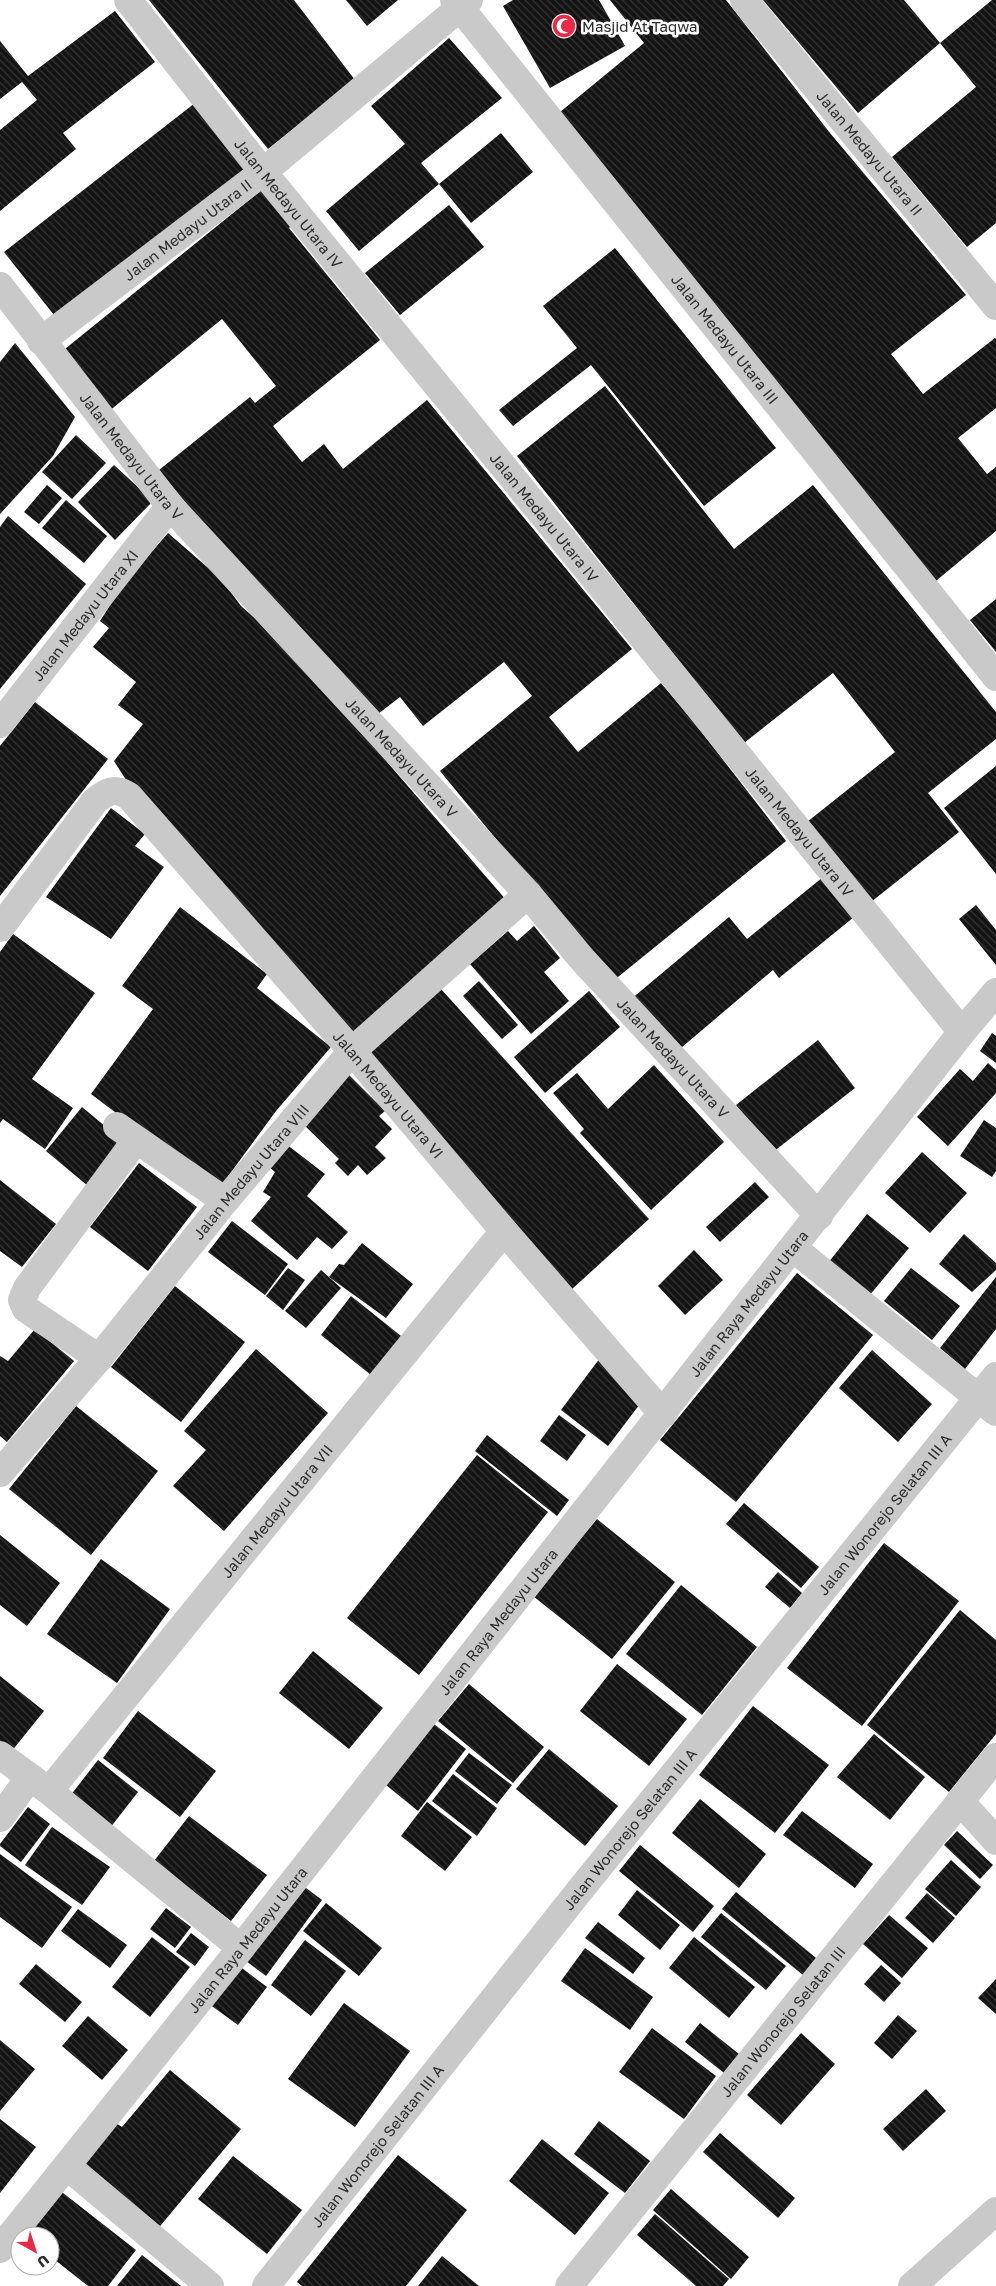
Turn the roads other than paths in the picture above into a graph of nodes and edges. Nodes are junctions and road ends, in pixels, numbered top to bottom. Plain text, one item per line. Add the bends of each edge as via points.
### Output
1 (128, 0) edge
2 (744, 0) edge
3 (461, 2) edge
4 (263, 172) junction
5 (4, 303) edge
6 (996, 306) edge
7 (41, 341) junction
8 (170, 506) junction
9 (996, 677) edge
10 (0, 724) edge
11 (528, 894) junction
12 (0, 928) edge
13 (996, 992) edge
14 (962, 1032) junction
15 (352, 1050) junction
16 (226, 1201) junction
17 (819, 1216) junction
18 (504, 1231) junction
19 (793, 1248) junction
20 (98, 1358) junction
21 (996, 1376) edge
22 (987, 1405) edge
23 (663, 1414) junction
24 (3, 1463) edge
25 (0, 1755) edge
26 (996, 1757) edge
27 (39, 1784) junction
28 (960, 1801) junction
29 (0, 1818) edge
30 (996, 1841) edge
31 (241, 1948) junction
32 (67, 2166) junction
33 (996, 2211) edge
34 (0, 2249) edge
35 (210, 2286) edge
36 (266, 2286) edge
37 (570, 2286) edge
38 (912, 2286) edge

1 - 4 street, Jalan Medayu Utara IV
2 - 6 street, Jalan Medayu Utara II
3 - 4 street, Jalan Medayu Utara II
3 - 9 street, Jalan Medayu Utara III
4 - 7 street, Jalan Medayu Utara II
4 - 14 street, Jalan Medayu Utara IV
5 - 7 street, Jalan Medayu Utara V
7 - 8 street, Jalan Medayu Utara V
8 - 10 street, Jalan Medayu Utara XI
8 - 11 street, Jalan Medayu Utara V
11 - 15 street, Jalan Medayu Utara VIII
11 - 17 street, Jalan Medayu Utara V via 582,958
12 - 15 street, Jalan Medayu Utara VI via 95,801 107,791 120,790 129,796
13 - 14 street, Jalan Raya Medayu Utara
14 - 17 street, Jalan Raya Medayu Utara
15 - 16 street, Jalan Medayu Utara VIII
15 - 18 street, Jalan Medayu Utara VI
16 - 20 street, Jalan Medayu Utara VIII
16 - 20 street via 126,1133 22,1300 26,1309
17 - 19 street, Jalan Raya Medayu Utara
18 - 23 street, Jalan Medayu Utara VI
18 - 27 street, Jalan Medayu Utara VII
19 - 22 street
19 - 23 street, Jalan Raya Medayu Utara
20 - 24 street, Jalan Medayu Utara VIII
21 - 22 street, Jalan Wonorejo Selatan III A
22 - 36 street, Jalan Wonorejo Selatan III A via 580,1890
23 - 31 street, Jalan Raya Medayu Utara
25 - 27 street
26 - 28 street, Jalan Wonorejo Selatan III
27 - 29 street, Jalan Medayu Utara VII
27 - 31 street
28 - 30 street
28 - 37 street, Jalan Wonorejo Selatan III
31 - 32 street, Jalan Raya Medayu Utara
32 - 34 street, Jalan Raya Medayu Utara
32 - 35 street
33 - 38 street

